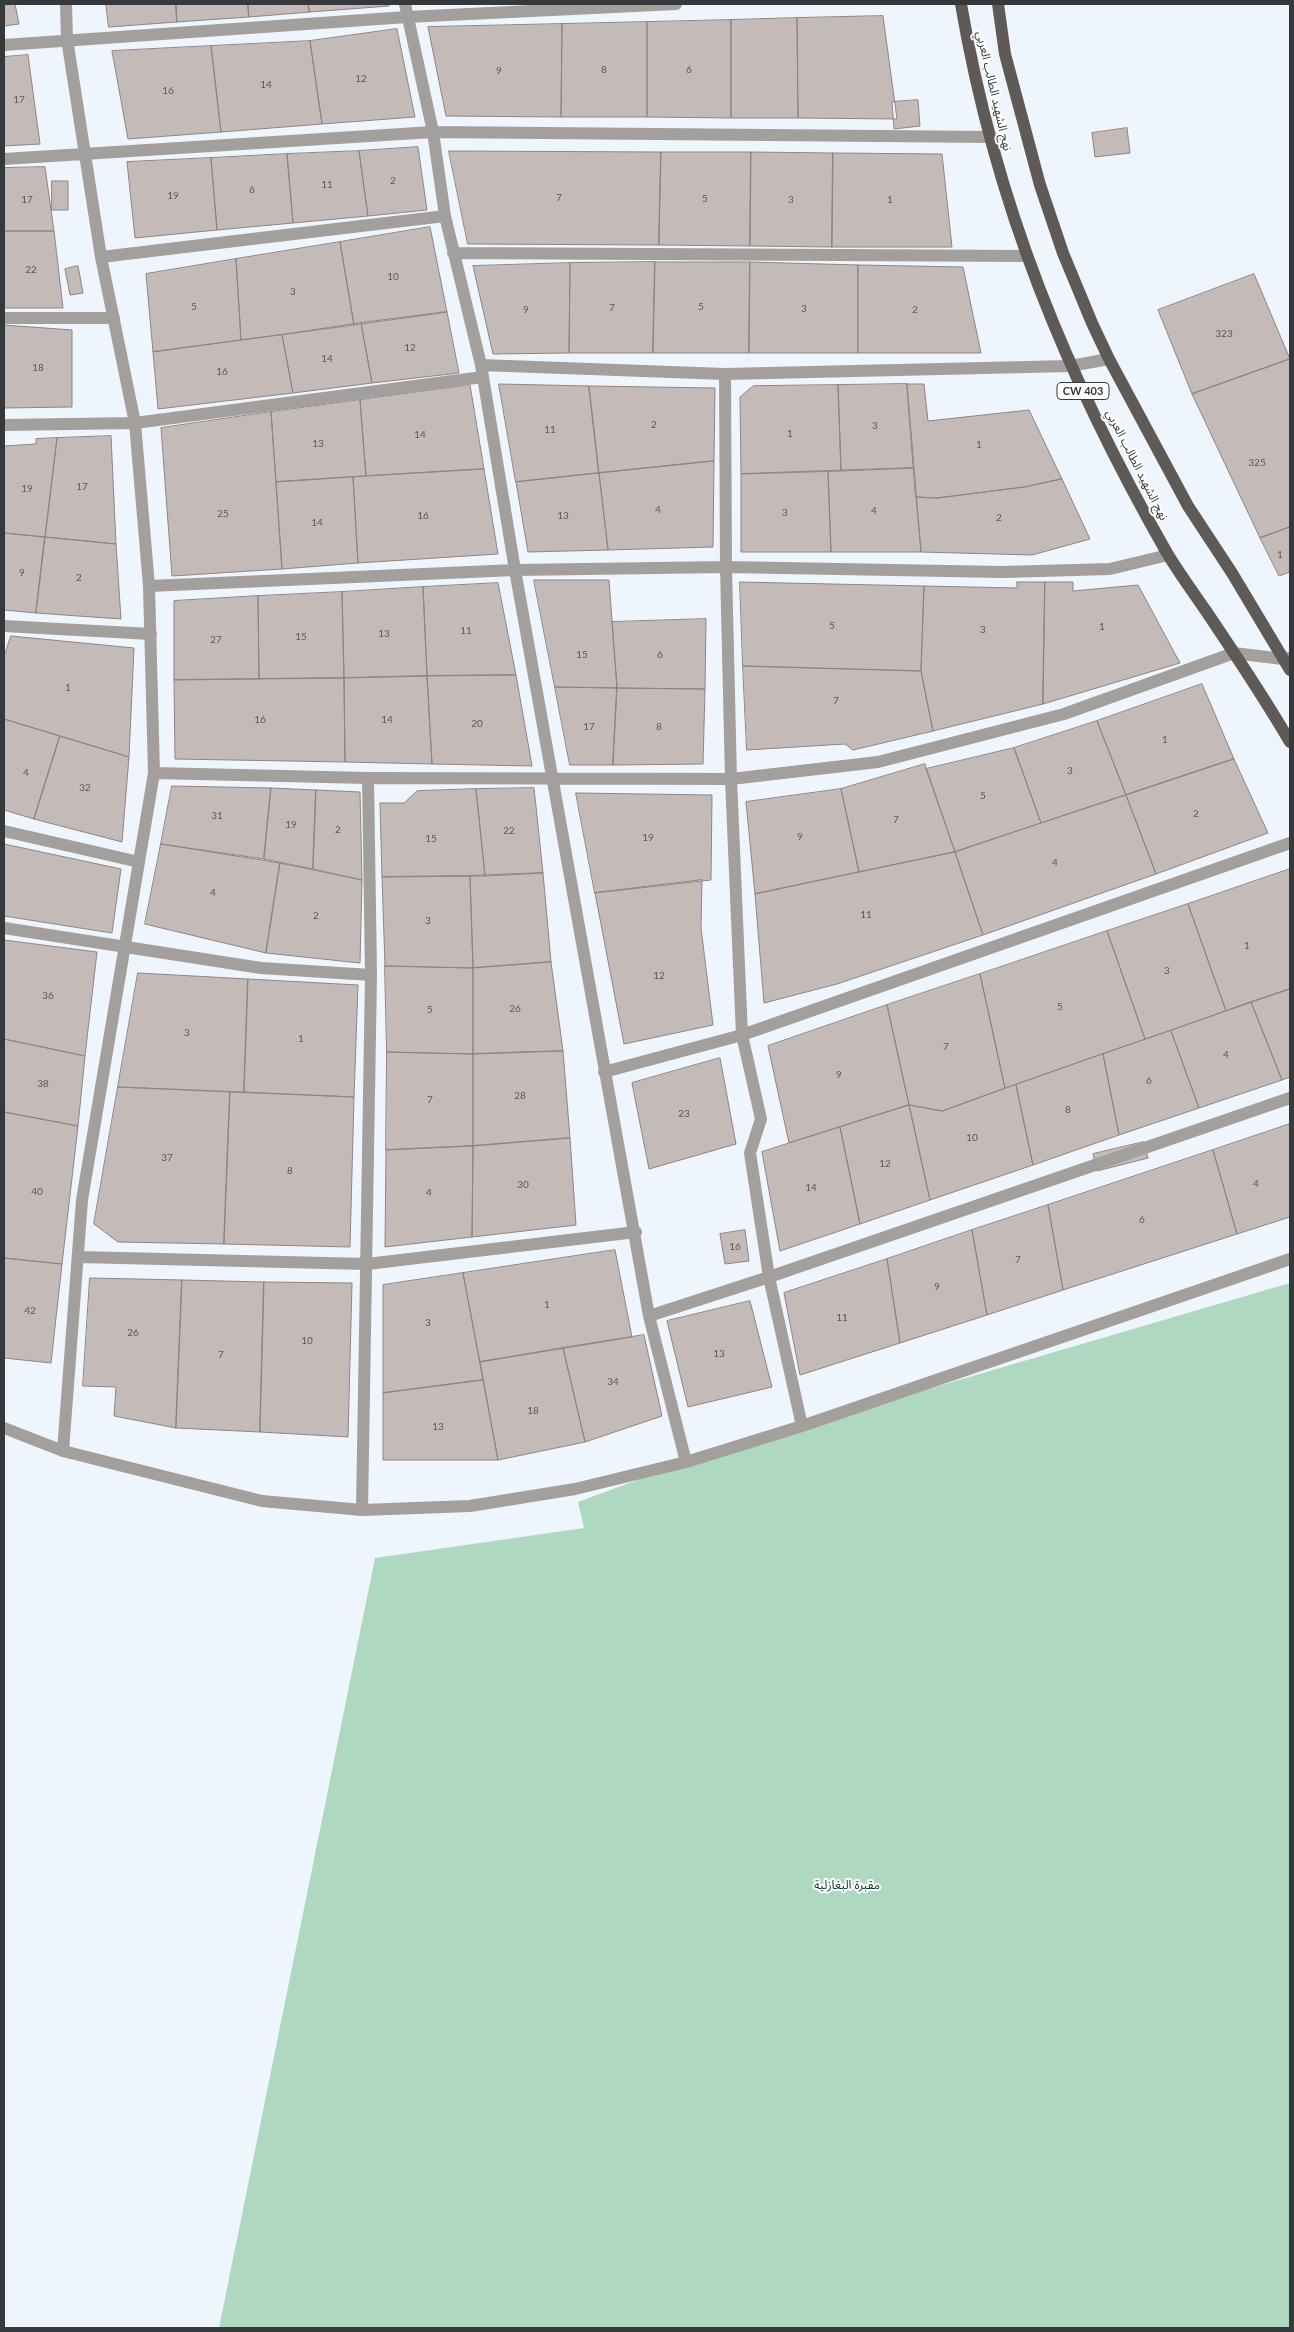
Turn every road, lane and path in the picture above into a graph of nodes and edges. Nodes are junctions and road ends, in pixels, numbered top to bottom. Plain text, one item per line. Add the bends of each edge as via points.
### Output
1 (66, 4) edge
2 (405, 4) edge
3 (676, 4) edge
4 (962, 4) edge
5 (998, 4) edge
6 (407, 17) junction
7 (67, 39) junction
8 (4, 44) edge
9 (433, 132) junction
10 (990, 137) junction
11 (85, 156) junction
12 (4, 159) edge
13 (445, 216) junction
14 (453, 252) junction
15 (102, 256) junction
16 (1026, 256) junction
17 (4, 318) edge
18 (114, 318) junction
19 (1109, 359) junction
20 (1070, 366) junction
21 (482, 371) junction
22 (725, 374) junction
23 (135, 423) junction
24 (4, 425) edge
25 (1168, 555) junction
26 (726, 567) junction
27 (515, 570) junction
28 (149, 586) junction
29 (4, 626) edge
30 (151, 634) junction
31 (1234, 653) junction
32 (1286, 659) edge
33 (1290, 670) edge
34 (1290, 742) edge
35 (154, 773) junction
36 (368, 778) junction
37 (554, 778) junction
38 (731, 780) junction
39 (4, 831) edge
40 (1290, 843) edge
41 (139, 862) junction
42 (4, 928) edge
43 (124, 945) junction
44 (371, 975) junction
45 (742, 1035) junction
46 (604, 1072) junction
47 (1290, 1098) edge
48 (636, 1232) junction
49 (79, 1257) junction
50 (1290, 1259) edge
51 (367, 1264) junction
52 (769, 1277) junction
53 (649, 1316) junction
54 (802, 1426) junction
55 (4, 1428) edge
56 (63, 1451) junction
57 (686, 1462) junction
58 (362, 1510) junction

1 - 7 street
2 - 6 street
3 - 6 street
4 - 10 main road, نهج الشهيد الطالب العربي / CW 403
5 - 19 main road, نهج الشهيد الطالب العربي / CW 403 via 1006,54 1040,185 1063,253
6 - 7 street
6 - 9 street
7 - 8 street
7 - 11 street
9 - 10 street
9 - 11 street
9 - 13 street
10 - 16 main road, نهج الشهيد الطالب العربي / CW 403
11 - 12 street
11 - 15 street
13 - 14 street
13 - 15 street
14 - 16 street
14 - 21 street
15 - 18 street
16 - 20 main road, نهج الشهيد الطالب العربي / CW 403
17 - 18 street
18 - 23 street
19 - 20 street
19 - 32 main road, نهج الشهيد الطالب العربي / CW 403 via 1188,506
20 - 22 street
20 - 25 main road, نهج الشهيد الطالب العربي / CW 403
21 - 22 street
21 - 23 street
21 - 27 street
22 - 26 street
23 - 24 street
23 - 28 street
25 - 26 street via 1110,569 1032,572
25 - 31 main road, نهج الشهيد الطالب العربي / CW 403
26 - 27 street
26 - 38 street
27 - 28 street
27 - 37 street
28 - 30 street
29 - 30 street
30 - 35 street
31 - 32 street
31 - 34 main road, نهج الشهيد الطالب العربي / CW 403
31 - 38 street via 1064,714 878,762
32 - 33 main road, نهج الشهيد الطالب العربي / CW 403
35 - 36 street
35 - 41 street
36 - 37 street
36 - 44 street
37 - 38 street
37 - 46 street
38 - 45 street
39 - 41 street
40 - 45 street
41 - 43 street
42 - 43 street
43 - 44 street via 261,968
43 - 49 street via 82,1200
44 - 51 street
45 - 46 street
45 - 52 street via 762,1119 750,1153
46 - 48 street
47 - 52 street
48 - 51 street
48 - 53 street
49 - 51 street
49 - 56 street
50 - 54 street
51 - 58 street
52 - 53 street
52 - 54 street
53 - 57 street
54 - 57 street
55 - 56 street
56 - 58 street via 262,1502
57 - 58 street via 575,1489 470,1506

